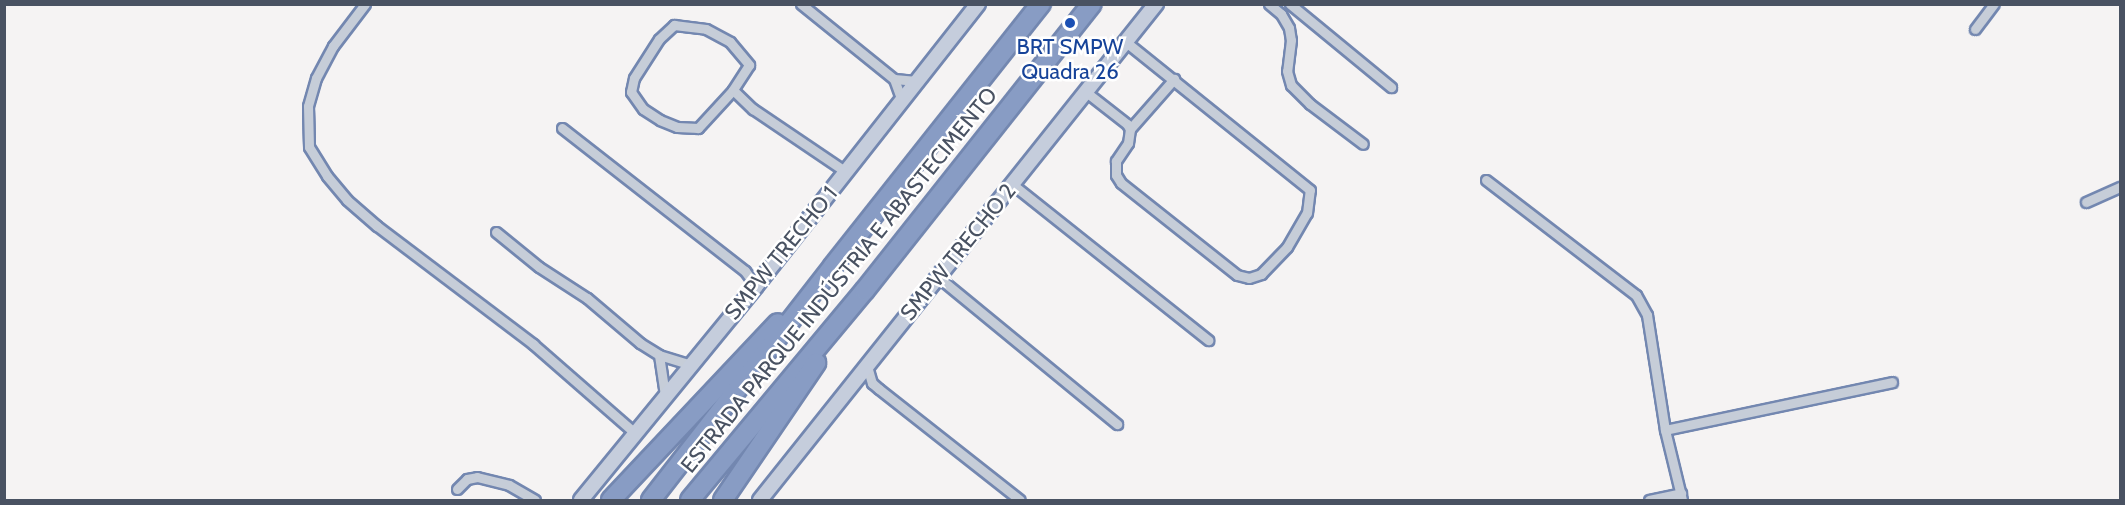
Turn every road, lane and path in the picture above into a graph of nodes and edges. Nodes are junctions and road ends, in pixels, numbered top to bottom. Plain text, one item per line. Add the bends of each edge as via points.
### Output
1 (365, 4) edge
2 (801, 4) edge
3 (978, 4) edge
4 (1041, 4) edge
5 (1092, 4) edge
6 (1156, 4) edge
7 (1269, 4) edge
8 (1290, 4) edge
9 (1994, 4) edge
10 (1975, 29) dead end
11 (1126, 42) junction
12 (894, 78) junction
13 (1174, 79) junction
14 (917, 81) junction
15 (1391, 87) dead end
16 (733, 90) junction
17 (1086, 92) junction
18 (902, 101) junction
19 (562, 128) dead end
20 (1130, 129) junction
21 (1363, 144) dead end
22 (846, 172) junction
23 (1486, 180) dead end
24 (1012, 184) junction
25 (2121, 187) edge
26 (2086, 202) dead end
27 (496, 232) dead end
28 (833, 266) junction
29 (938, 277) junction
30 (760, 281) junction
31 (865, 290) junction
32 (1208, 340) dead end
33 (659, 355) junction
34 (691, 365) junction
35 (867, 366) junction
36 (855, 380) junction
37 (1892, 382) dead end
38 (872, 383) junction
39 (665, 395) junction
40 (1117, 424) dead end
41 (1665, 430) junction
42 (636, 434) junction
43 (457, 489) dead end
44 (1681, 497) edge
45 (535, 501) edge
46 (581, 501) edge
47 (611, 501) edge
48 (651, 501) edge
49 (690, 501) edge
50 (723, 501) edge
51 (760, 501) edge
52 (1020, 501) edge
53 (1649, 501) edge

1 - 42 street via 333,46 316,78 308,106 309,147 327,176 376,226 532,344
2 - 12 street
3 - 14 street, SMPW TRECHO 1
4 - 28 highway, ESTRADA PARQUE INDÚSTRIA E ABASTECIMENTO
5 - 31 highway, ESTRADA PARQUE INDÚSTRIA E ABASTECIMENTO
6 - 11 street, SMPW TRECHO 2
7 - 21 street via 1289,28 1287,71 1291,85
8 - 15 street
9 - 10 street
11 - 13 street
11 - 17 street, SMPW TRECHO 2
12 - 14 street
12 - 18 street
13 - 20 street
13 - 20 street via 1310,190 1307,213 1287,247 1261,274 1250,278 1237,275 1121,183 1116,175 1116,161 1128,143
14 - 18 street, SMPW TRECHO 1
16 - 16 street via 749,65 730,42 706,29 684,24 674,25 659,39 634,78 631,92 643,109 660,120 677,127 698,128
16 - 22 street via 753,109
17 - 20 street
17 - 24 street, SMPW TRECHO 2
18 - 22 street, SMPW TRECHO 1
19 - 30 street
22 - 30 street, SMPW TRECHO 1
23 - 41 street via 1636,294 1647,315
24 - 29 street, SMPW TRECHO 2
24 - 32 street
25 - 26 street
27 - 33 street
28 - 47 highway
28 - 48 highway, ESTRADA PARQUE INDÚSTRIA E ABASTECIMENTO
29 - 35 street, SMPW TRECHO 2
29 - 40 street
30 - 34 street, SMPW TRECHO 1
31 - 49 highway, ESTRADA PARQUE INDÚSTRIA E ABASTECIMENTO
31 - 50 highway
33 - 34 street
33 - 39 street
34 - 39 street, SMPW TRECHO 1
35 - 36 street, SMPW TRECHO 2
35 - 38 street
36 - 38 street
36 - 51 street, SMPW TRECHO 2
37 - 41 street
38 - 52 street
39 - 42 street, SMPW TRECHO 1
41 - 44 street
42 - 46 street, SMPW TRECHO 1
43 - 45 street via 467,479 477,477 509,485
44 - 53 street

